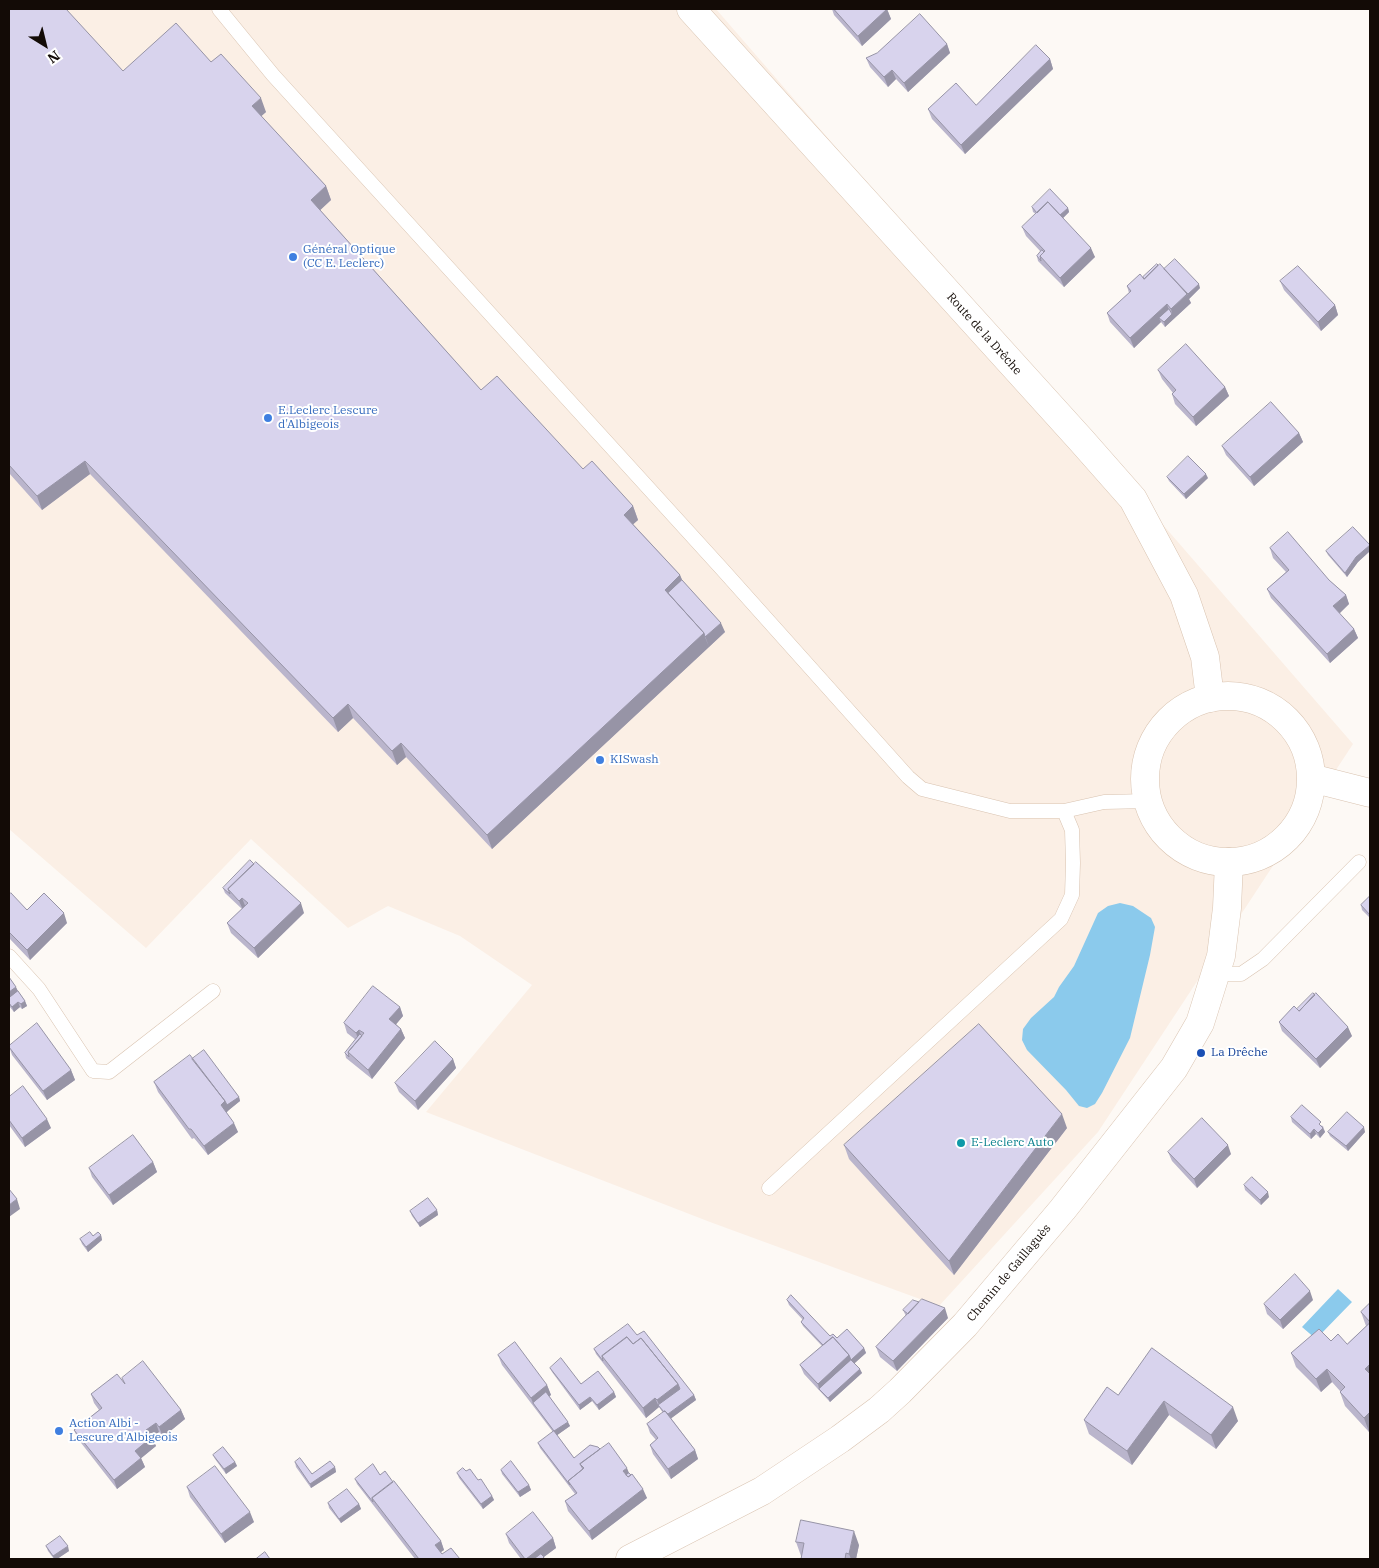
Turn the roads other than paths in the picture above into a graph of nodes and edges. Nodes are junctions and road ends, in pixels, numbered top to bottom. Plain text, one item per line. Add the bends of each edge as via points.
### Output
1 (219, 9) edge
2 (690, 9) edge
3 (1210, 698) junction
4 (1311, 778) junction
5 (1370, 793) edge
6 (1148, 801) junction
7 (1064, 811) junction
8 (1229, 862) junction
9 (1359, 862) dead end
10 (9, 956) edge
11 (1216, 974) junction
12 (213, 991) dead end
13 (769, 1188) dead end
14 (630, 1559) edge

1 - 7 lane via 273,75 908,777 922,788 1010,811
2 - 3 street, Route de la Drêche via 1133,499 1184,595 1205,657
3 - 4 street via 1226,696 1258,702 1286,719 1304,746
3 - 6 street via 1180,712 1157,737 1145,768
4 - 5 street
4 - 8 street via 1305,810 1288,837 1261,855
6 - 7 lane via 1104,802
6 - 8 street via 1153,816 1172,841 1198,857
7 - 13 lane via 1072,830 1073,863 1072,895 1061,919
8 - 11 street, Chemin de Gaillaguès via 1227,908
9 - 11 lane via 1263,959 1241,974
10 - 12 lane via 39,989 93,1071 109,1072
11 - 14 street, Chemin de Gaillaguès via 1200,1023 1174,1068 1063,1209 965,1325 900,1391 840,1439 762,1491

